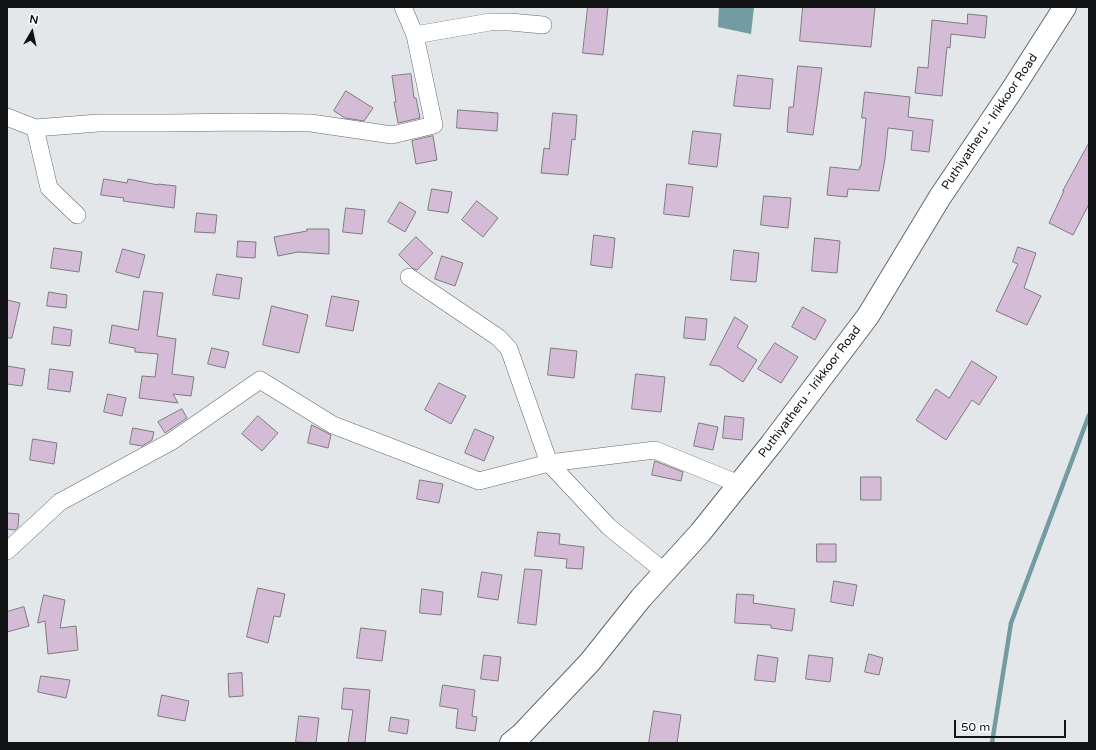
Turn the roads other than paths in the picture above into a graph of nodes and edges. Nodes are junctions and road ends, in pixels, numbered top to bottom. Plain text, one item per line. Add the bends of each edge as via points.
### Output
1 (403, 7) edge
2 (1065, 7) edge
3 (543, 24) dead end
4 (415, 35) junction
5 (7, 117) edge
6 (35, 128) junction
7 (77, 215) dead end
8 (409, 277) dead end
9 (549, 463) junction
10 (739, 484) junction
11 (7, 551) edge
12 (665, 572) junction
13 (511, 743) edge

1 - 4 street
2 - 10 main road, Puthiyatheru - Irikkoor Road via 940,197 868,316
3 - 4 street via 490,22
4 - 6 street via 434,125 392,135 311,124 244,122 98,123
5 - 6 street
6 - 7 street via 49,188
8 - 9 street via 499,338 509,349
9 - 10 street via 655,450
9 - 11 street via 479,481 333,425 260,380 172,440 60,502
9 - 12 street via 609,527
10 - 12 main road, Puthiyatheru - Irikkoor Road
12 - 13 main road, Puthiyatheru - Irikkoor Road via 590,662

